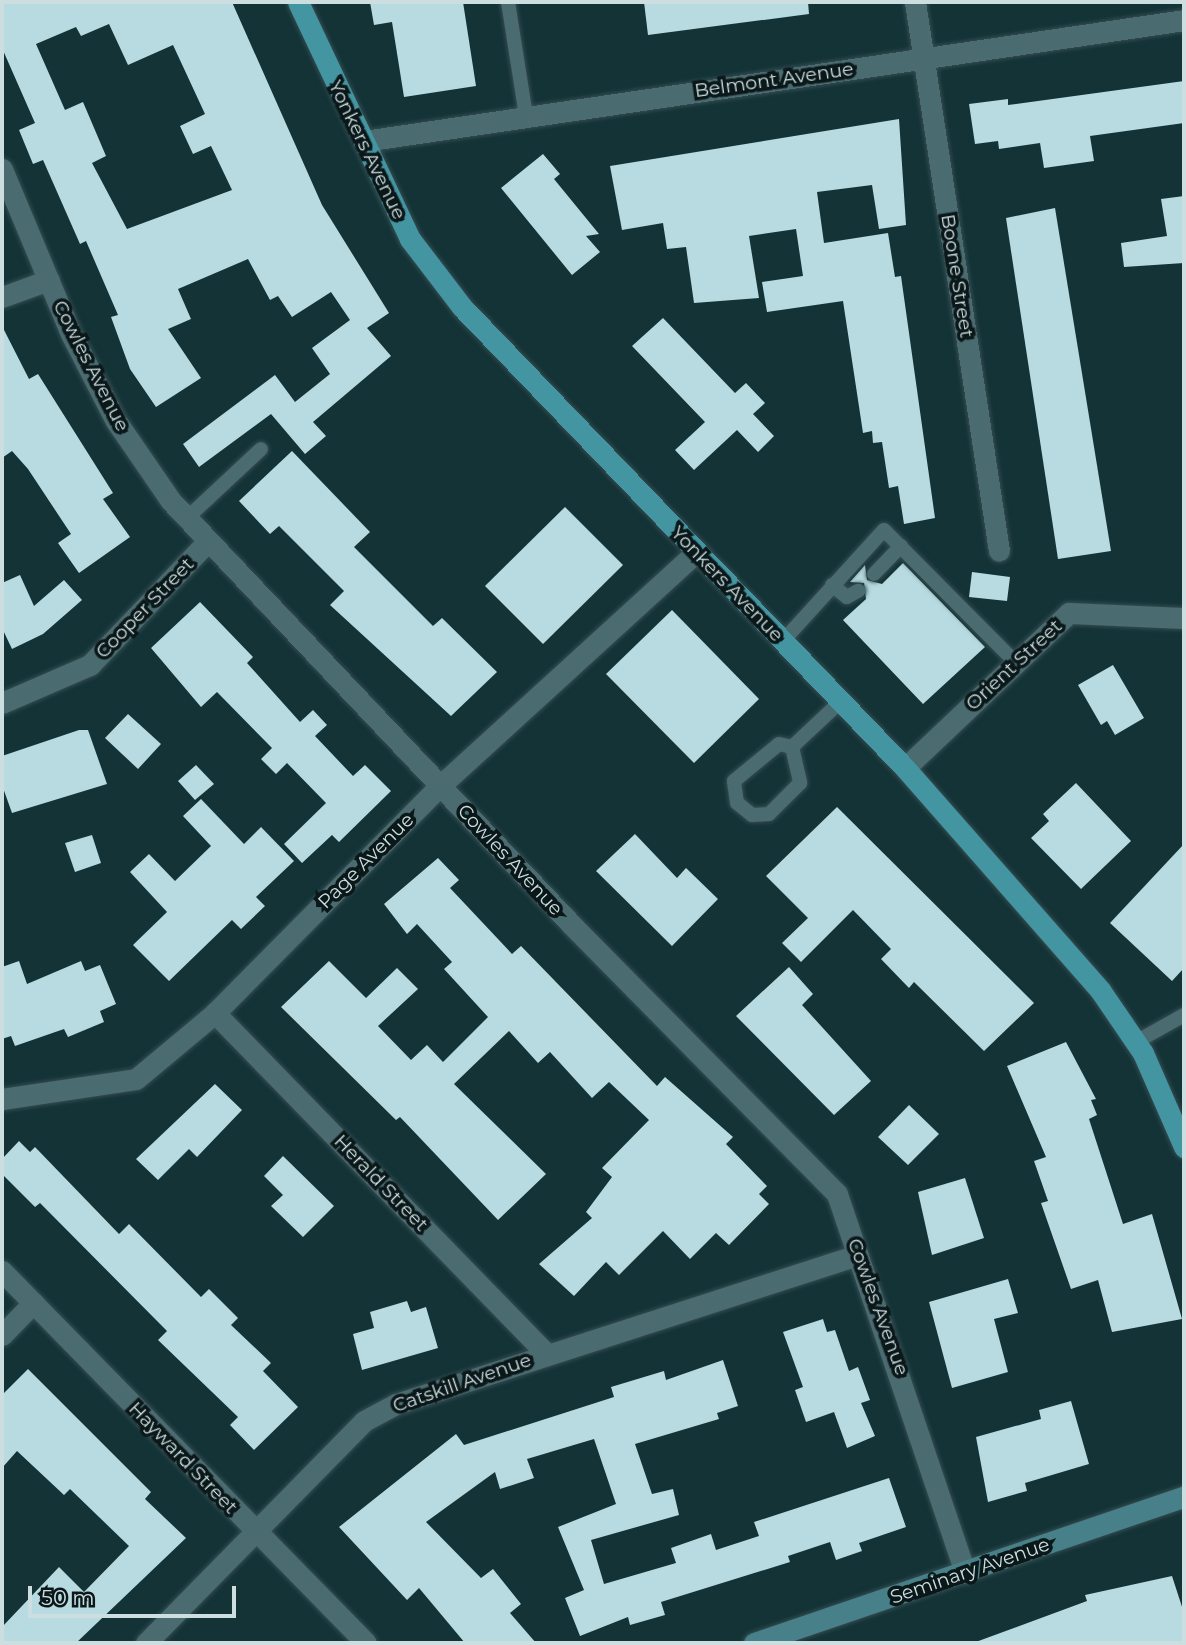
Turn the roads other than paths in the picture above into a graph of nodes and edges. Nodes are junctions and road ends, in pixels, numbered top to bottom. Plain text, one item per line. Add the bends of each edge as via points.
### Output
1 (298, 2) edge
2 (508, 2) edge
3 (915, 2) edge
4 (1184, 20) edge
5 (923, 58) junction
6 (526, 116) junction
7 (364, 141) junction
8 (2, 169) edge
9 (49, 280) junction
10 (2, 297) edge
11 (261, 449) dead end
12 (187, 518) junction
13 (208, 541) junction
14 (901, 546) junction
15 (999, 551) dead end
16 (696, 552) junction
17 (873, 574) dead end
18 (832, 585) junction
19 (858, 591) dead end
20 (1184, 618) edge
21 (782, 642) junction
22 (1016, 663) junction
23 (841, 702) junction
24 (2, 703) edge
25 (792, 747) junction
26 (905, 768) junction
27 (440, 786) junction
28 (215, 1013) junction
29 (1184, 1015) edge
30 (1136, 1042) junction
31 (2, 1099) edge
32 (1184, 1147) edge
33 (858, 1255) junction
34 (2, 1270) edge
35 (33, 1303) junction
36 (2, 1335) edge
37 (547, 1354) junction
38 (1184, 1497) edge
39 (256, 1533) junction
40 (965, 1573) junction
41 (146, 1643) edge
42 (366, 1643) edge
43 (754, 1643) edge

1 - 7 main road, Yonkers Avenue
2 - 6 lane
3 - 5 street, Boone Street
4 - 5 street, Belmont Avenue
5 - 6 street, Belmont Avenue
5 - 15 street, Boone Street
6 - 7 street, Belmont Avenue
7 - 16 main road, Yonkers Avenue via 410,239 462,307
8 - 9 street, Cowles Avenue
9 - 10 street
9 - 12 street, Cowles Avenue via 116,421
11 - 12 lane
12 - 13 street, Cowles Avenue
13 - 24 street, Cooper Street via 90,665
13 - 27 street, Cowles Avenue
14 - 17 lane
14 - 18 lane via 884,530
14 - 22 lane
16 - 21 main road, Yonkers Avenue
16 - 27 street, Page Avenue
18 - 19 lane via 847,597
18 - 21 lane
20 - 22 street, Orient Street via 1069,613
21 - 23 main road, Yonkers Avenue
22 - 26 street, Orient Street
23 - 25 lane
23 - 26 main road, Yonkers Avenue
25 - 25 lane via 767,749 734,781 746,811 769,814 800,783
26 - 30 main road, Yonkers Avenue via 1100,990
27 - 28 street, Page Avenue
27 - 33 street, Cowles Avenue via 837,1194
28 - 31 street, Page Avenue via 136,1079
28 - 37 street, Herald Street
29 - 30 lane
30 - 32 main road, Yonkers Avenue
33 - 37 street, Catskill Avenue
33 - 40 street, Cowles Avenue
34 - 35 street, Hayward Street
35 - 36 street
35 - 39 street, Hayward Street
37 - 39 street, Catskill Avenue via 396,1404 364,1421
38 - 40 street, Seminary Avenue
39 - 41 street, Catskill Avenue
39 - 42 street, Hayward Street
40 - 43 street, Seminary Avenue

